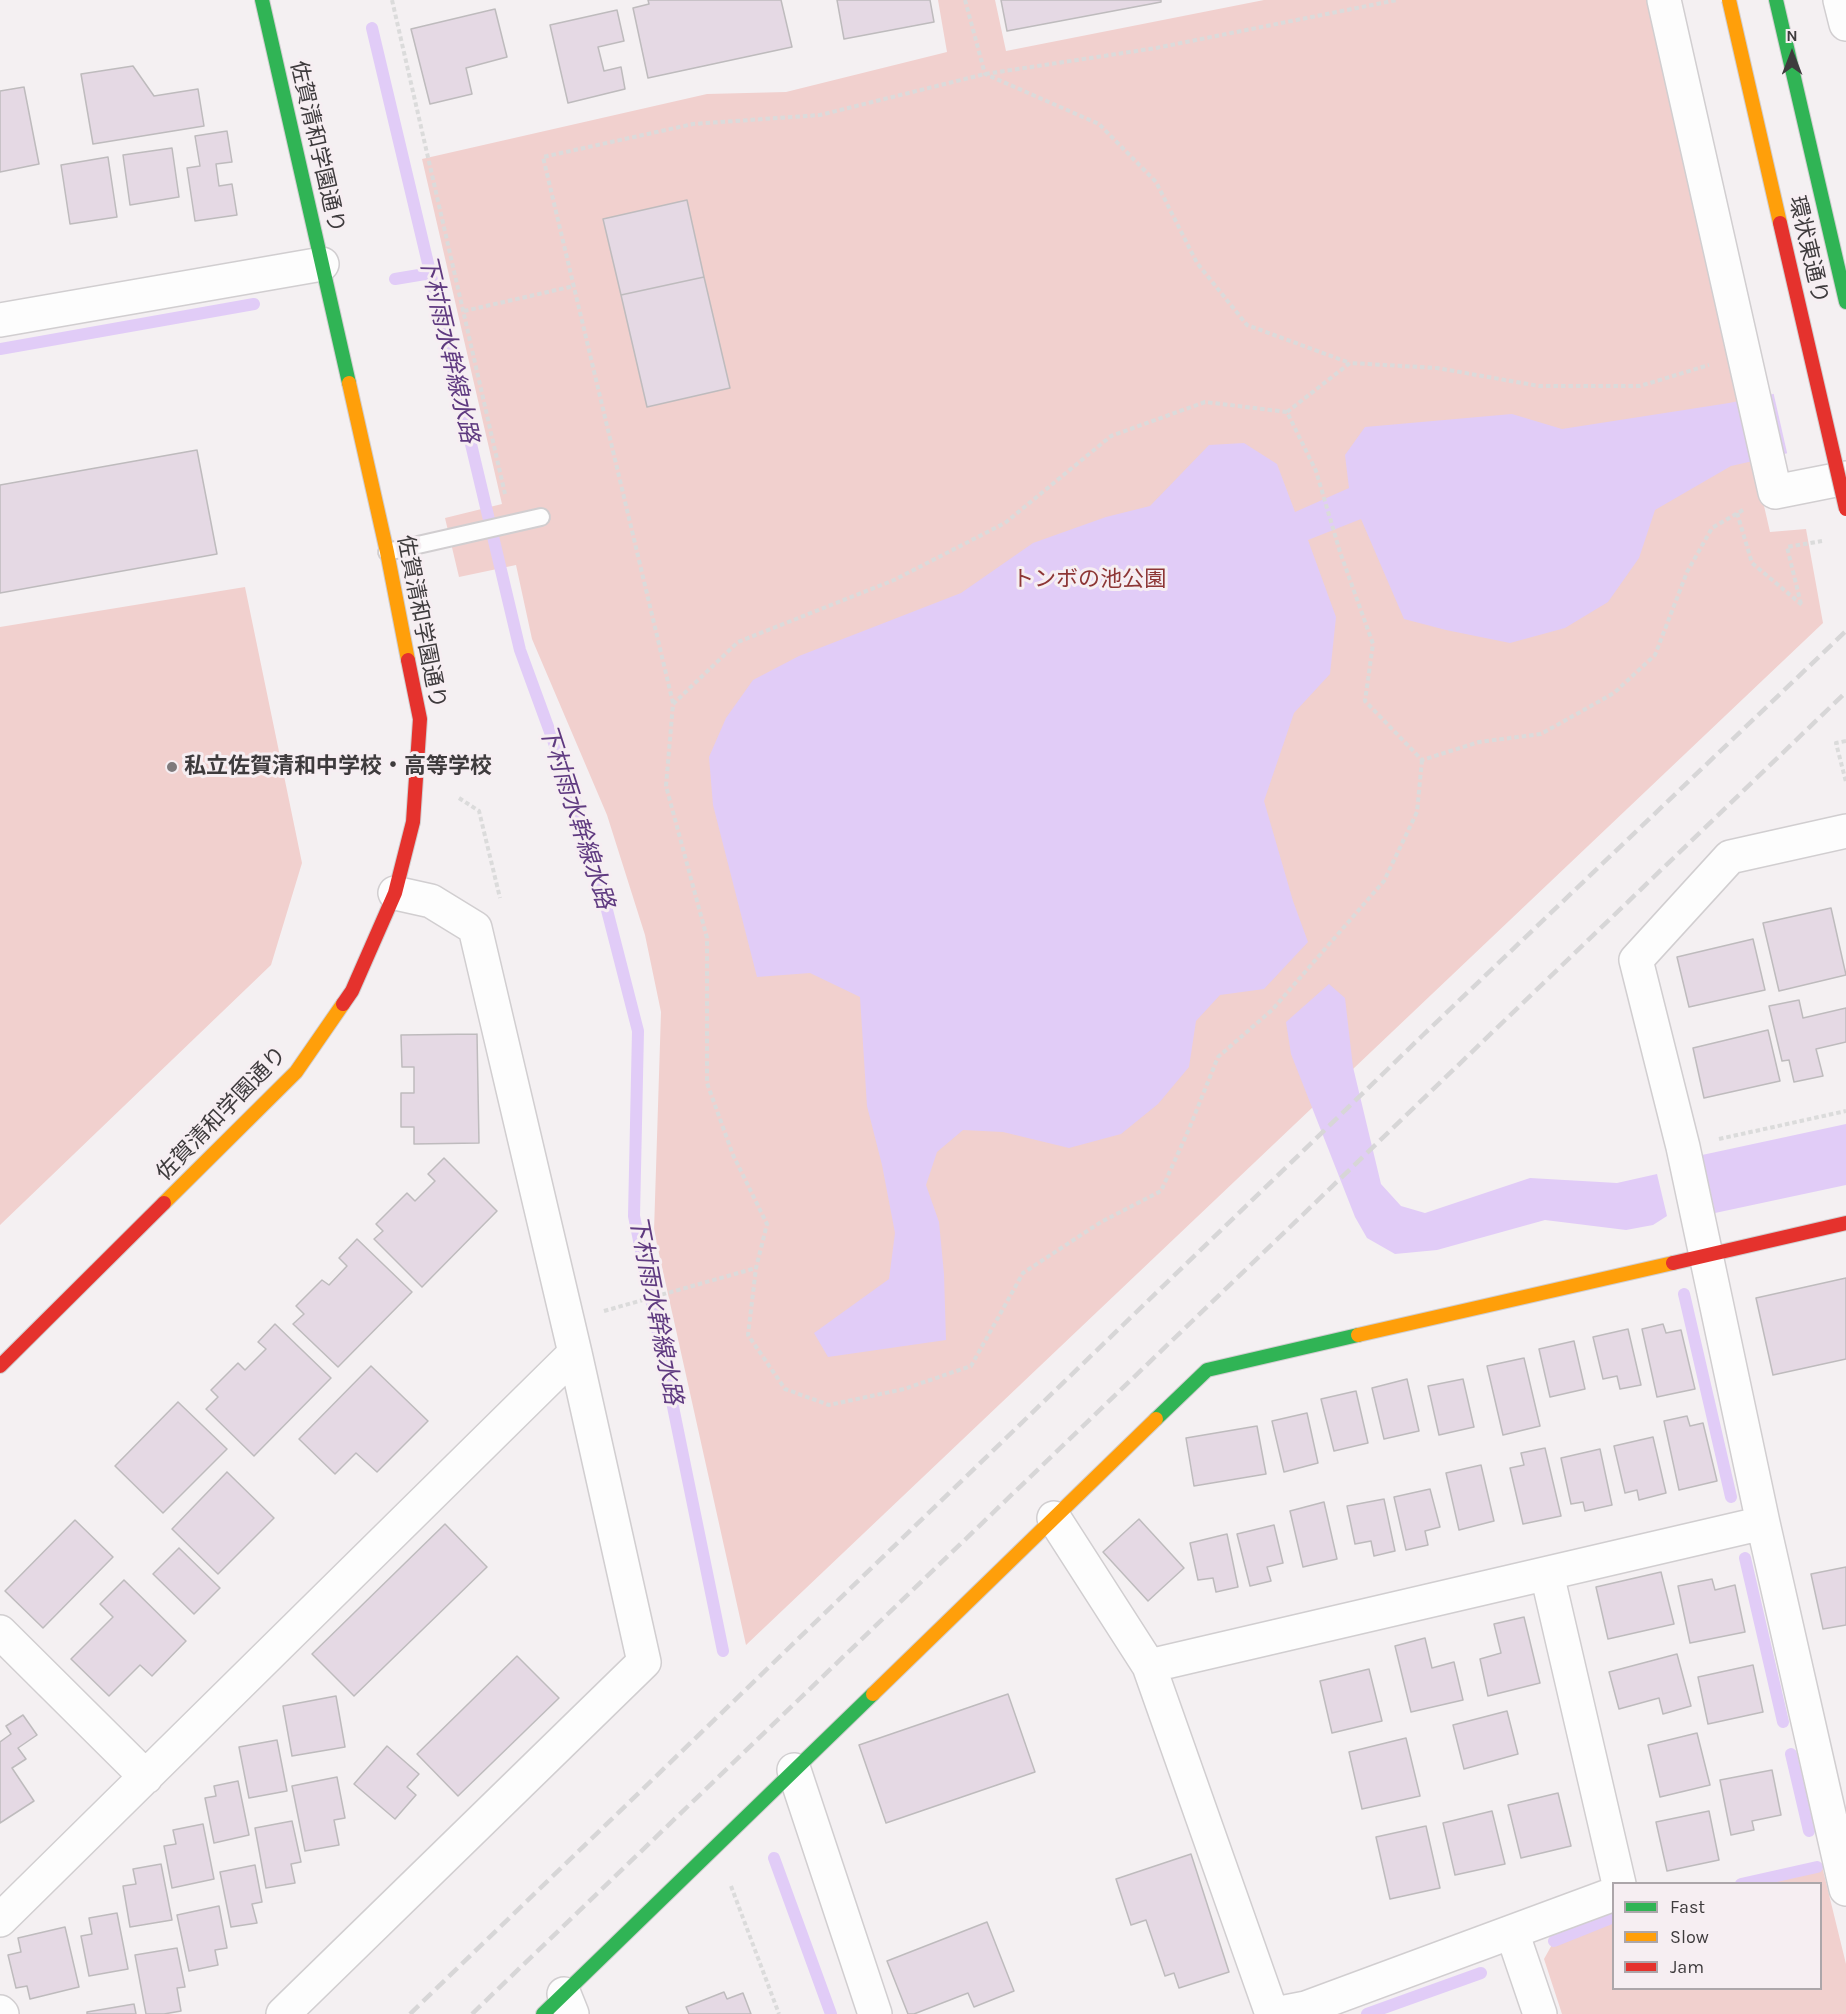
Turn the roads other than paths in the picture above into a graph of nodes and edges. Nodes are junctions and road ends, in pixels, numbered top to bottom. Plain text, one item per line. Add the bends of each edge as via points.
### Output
1 (262, 0) edge
2 (1664, 0) edge
3 (1729, 0) edge
4 (1776, 0) edge
5 (1840, 0) edge
6 (1846, 24) edge
7 (322, 264) junction
8 (1846, 302) edge
9 (0, 320) edge
10 (1846, 478) edge
11 (1846, 509) edge
12 (541, 517) dead end
13 (387, 552) junction
14 (1846, 831) edge
15 (395, 893) junction
16 (1846, 1223) edge
17 (1705, 1256) junction
18 (575, 1353) junction
19 (0, 1366) edge
20 (1054, 1518) junction
21 (1763, 1523) junction
22 (1547, 1574) junction
23 (0, 1632) edge
24 (1149, 1666) junction
25 (794, 1770) junction
26 (146, 1777) junction
27 (1619, 1882) edge
28 (1846, 1889) edge
29 (1612, 1895) edge
30 (0, 1920) edge
31 (1512, 1932) junction
32 (560, 2007) edge
33 (283, 2014) edge
34 (875, 2014) edge
35 (1274, 2014) edge
36 (1539, 2014) edge

1 - 7 street, 佐賀清和学園通り
2 - 10 street via 1772,477
3 - 11 street, 環状東通り, bridge
4 - 8 street, 環状東通り
5 - 6 street
7 - 9 street
7 - 13 street, 佐賀清和学園通り
12 - 13 lane
13 - 15 street, 佐賀清和学園通り via 420,719 413,822
14 - 17 street via 1730,857 1636,960 1683,1147
15 - 18 street via 431,901 475,928
15 - 19 street, 佐賀清和学園通り via 351,991 296,1072
16 - 17 street
17 - 20 street via 1207,1370
17 - 21 street
18 - 26 street
18 - 33 street via 644,1662
20 - 24 street
20 - 25 street
21 - 22 street
21 - 28 street
22 - 24 street
22 - 27 street
23 - 26 street
24 - 35 street
25 - 32 street
25 - 34 street
26 - 30 street
29 - 31 street
31 - 35 street via 1306,2008
31 - 36 street

